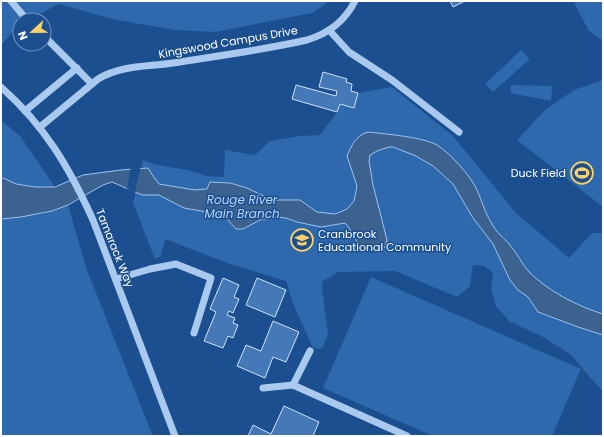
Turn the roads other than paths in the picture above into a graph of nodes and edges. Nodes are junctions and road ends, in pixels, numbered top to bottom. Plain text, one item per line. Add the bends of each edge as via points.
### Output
1 (11, 1) edge
2 (355, 1) edge
3 (20, 12) edge
4 (329, 30) junction
5 (52, 44) edge
6 (77, 68) junction
7 (92, 84) junction
8 (1, 87) edge
9 (25, 111) junction
10 (40, 127) junction
11 (459, 132) dead end
12 (116, 279) junction
13 (194, 333) dead end
14 (310, 351) dead end
15 (294, 385) junction
16 (263, 388) dead end
17 (175, 436) edge
18 (407, 436) edge

1 - 3 street
2 - 4 street, Kingswood Campus Drive via 351,9
4 - 7 street, Kingswood Campus Drive via 314,38 298,42 171,64 121,69
4 - 11 street via 349,52 392,80
5 - 6 street
6 - 7 street
6 - 9 street
7 - 10 street, Kingswood Campus Drive
8 - 9 street, Tamarack Way
9 - 10 street, Tamarack Way
10 - 12 street, Tamarack Way via 64,162 93,220
12 - 13 street via 176,264 211,278
12 - 17 street, Tamarack Way
14 - 15 street
15 - 16 street
15 - 18 street

